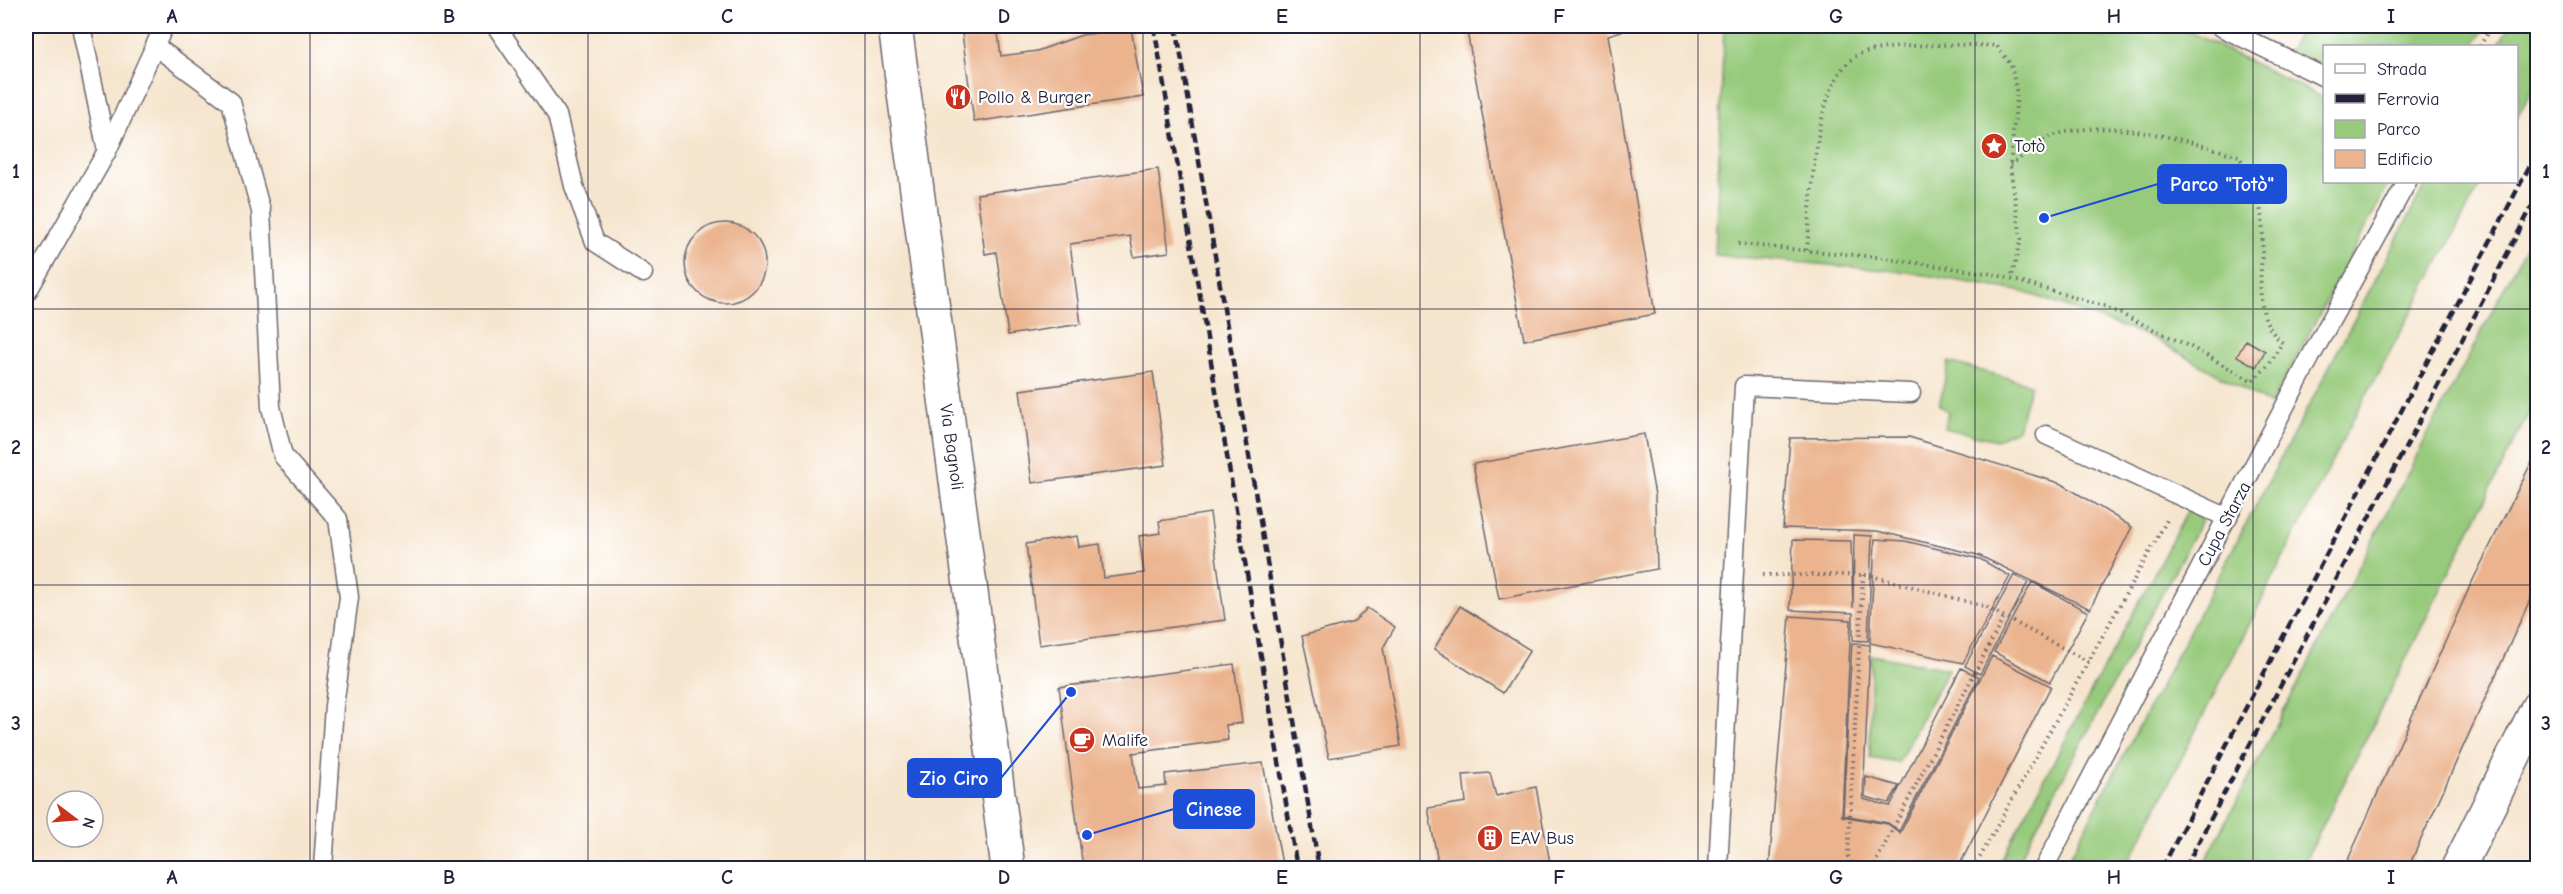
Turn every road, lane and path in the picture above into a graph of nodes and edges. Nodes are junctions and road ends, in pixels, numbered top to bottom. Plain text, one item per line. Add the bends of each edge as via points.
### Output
1 (81, 26) edge
2 (164, 26) edge
3 (496, 26) edge
4 (895, 26) edge
5 (2219, 26) edge
6 (2491, 26) edge
7 (2481, 45) edge
8 (155, 46) junction
9 (2323, 76) edge
10 (107, 152) junction
11 (2010, 166) junction
12 (2406, 183) edge
13 (1738, 244) dead end
14 (1807, 250) junction
15 (643, 273) dead end
16 (2012, 279) junction
17 (26, 294) edge
18 (1911, 393) dead end
19 (2046, 435) dead end
20 (2169, 517) dead end
21 (2228, 518) junction
22 (1734, 575) junction
23 (1863, 575) junction
24 (2004, 617) junction
25 (2089, 662) junction
26 (2538, 707) edge
27 (323, 868) edge
28 (1008, 868) edge
29 (1718, 868) edge
30 (1854, 868) edge
31 (1869, 868) edge
32 (1974, 868) edge
33 (2044, 868) edge
34 (2458, 868) edge

1 - 10 lane
2 - 8 lane
3 - 15 lane via 557,115 574,186 595,242
4 - 28 street, Via Bagnoli
5 - 9 lane
6 - 7 path
8 - 10 lane
8 - 27 lane via 231,102 261,210 271,407 283,456 338,519 349,597 334,706
10 - 17 lane
11 - 14 path via 2017,94 2011,65 1997,46 1879,50 1856,56 1833,81 1819,126
11 - 16 path via 2021,238
11 - 16 path via 2049,136 2086,127 2148,134 2239,156 2253,182 2261,214 2260,302 2269,327 2282,343 2269,365 2252,381 2104,306
12 - 21 lane, Cupa Starza
13 - 14 path
14 - 16 path
18 - 22 lane via 1744,386
19 - 21 lane
20 - 25 path
21 - 33 lane, Cupa Starza
22 - 23 path
22 - 29 lane
23 - 24 path via 1984,606
23 - 30 path via 1848,856
24 - 25 path
24 - 31 path
25 - 32 path
26 - 34 street

